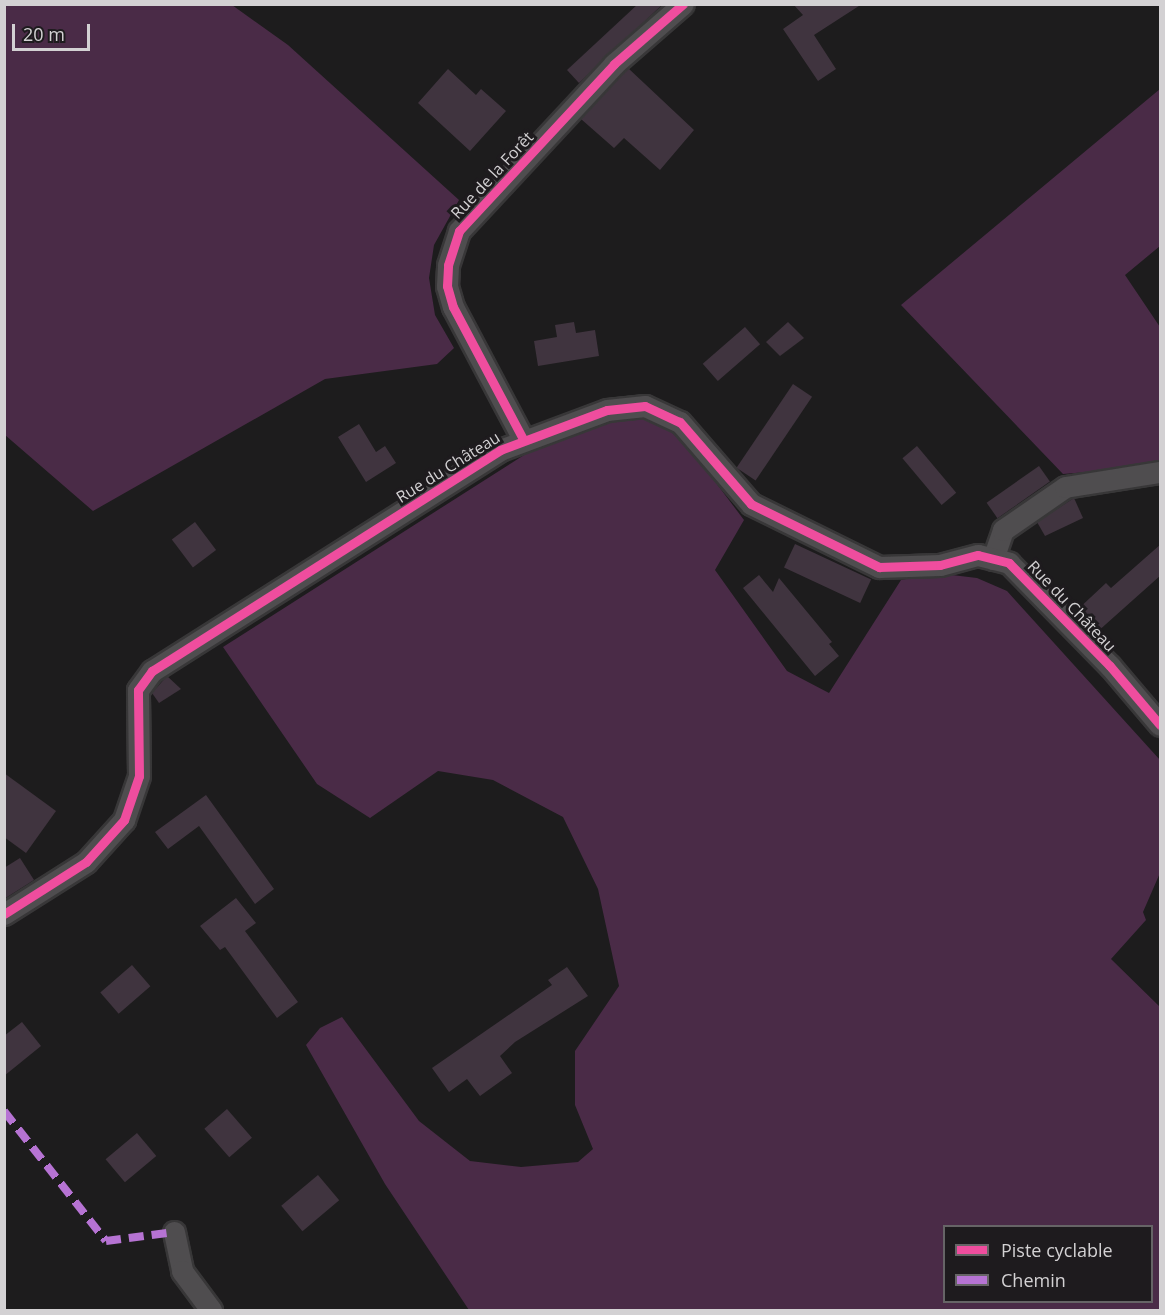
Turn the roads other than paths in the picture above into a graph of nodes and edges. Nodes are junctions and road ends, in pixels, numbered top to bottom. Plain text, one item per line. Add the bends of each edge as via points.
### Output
1 (683, 4) edge
2 (523, 439) junction
3 (1161, 472) edge
4 (993, 559) junction
5 (1161, 725) edge
6 (4, 914) edge
7 (174, 1232) dead end
8 (212, 1311) edge

1 - 2 street, Rue de la Forêt via 614,64 459,231 448,265 447,286 453,307
2 - 4 street, Rue du Château via 607,410 645,406 680,422 751,504 879,567 940,564 978,555
2 - 6 street, Rue du Château via 152,671 138,690 139,776 124,820 86,862
3 - 4 street via 1065,487 1003,530
4 - 5 street, Rue du Château via 1009,563 1110,666
7 - 8 street via 182,1271

